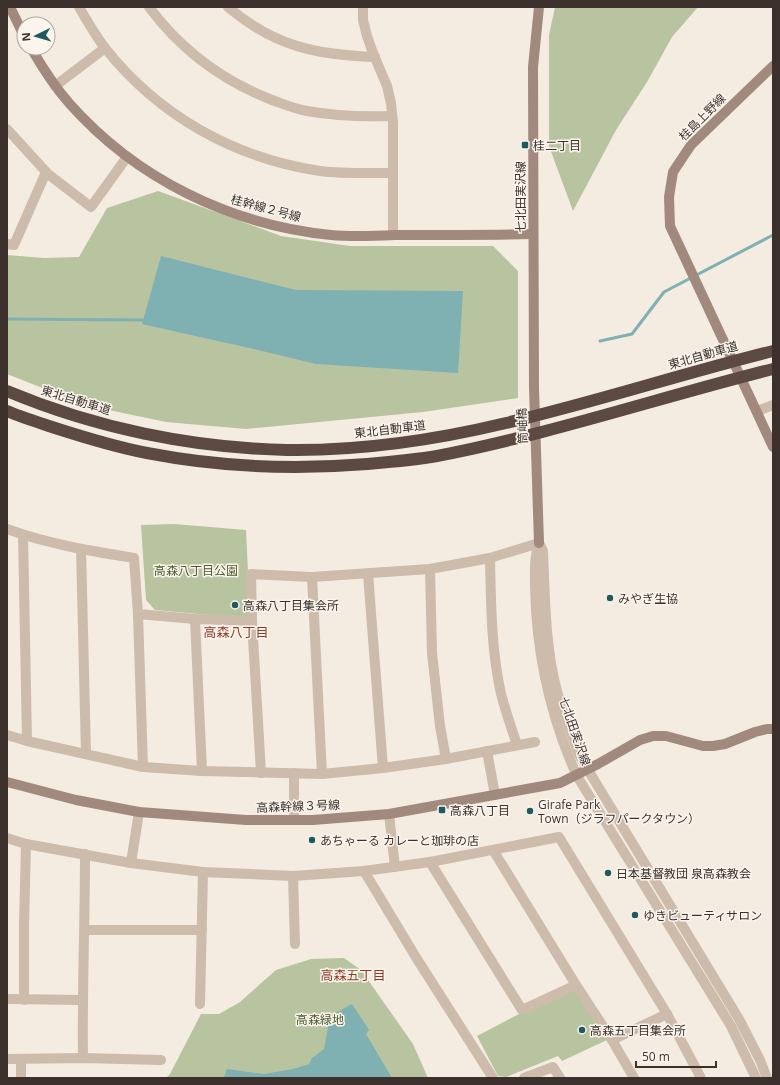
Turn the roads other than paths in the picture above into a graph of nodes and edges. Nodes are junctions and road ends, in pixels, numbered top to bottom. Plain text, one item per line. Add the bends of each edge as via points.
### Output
1 (10, 7) edge
2 (79, 7) edge
3 (149, 7) edge
4 (228, 7) edge
5 (363, 7) edge
6 (539, 7) edge
7 (16, 19) edge
8 (105, 48) junction
9 (36, 56) edge
10 (375, 57) junction
11 (773, 66) edge
12 (55, 86) junction
13 (392, 116) junction
14 (7, 129) edge
15 (128, 157) junction
16 (46, 172) junction
17 (393, 173) junction
18 (534, 234) junction
19 (393, 235) junction
20 (7, 244) edge
21 (773, 351) edge
22 (773, 369) edge
23 (534, 388) joint
24 (7, 391) edge
25 (773, 405) edge
26 (7, 411) edge
27 (757, 411) junction
28 (773, 447) edge
29 (536, 465) joint
30 (7, 529) edge
31 (23, 535) junction
32 (539, 543) junction
33 (81, 549) junction
34 (490, 558) junction
35 (430, 569) junction
36 (368, 574) junction
37 (312, 577) junction
38 (138, 614) junction
39 (195, 619) junction
40 (252, 621) junction
41 (773, 729) edge
42 (7, 735) edge
43 (27, 741) junction
44 (535, 742) dead end
45 (517, 745) junction
46 (487, 751) junction
47 (86, 754) junction
48 (446, 759) junction
49 (143, 767) junction
50 (384, 768) junction
51 (588, 770) junction
52 (202, 771) junction
53 (261, 773) junction
54 (294, 773) junction
55 (322, 774) junction
56 (577, 776) junction
57 (7, 782) edge
58 (494, 795) junction
59 (139, 812) junction
60 (389, 814) junction
61 (294, 820) junction
62 (7, 838) edge
63 (26, 844) junction
64 (493, 850) junction
65 (84, 854) junction
66 (430, 862) junction
67 (131, 863) junction
68 (395, 867) junction
69 (364, 871) junction
70 (203, 872) junction
71 (293, 876) junction
72 (85, 930) junction
73 (202, 930) junction
74 (295, 944) dead end
75 (576, 985) junction
76 (7, 999) edge
77 (24, 1000) junction
78 (82, 1000) junction
79 (200, 1004) dead end
80 (667, 1014) junction
81 (612, 1040) junction
82 (83, 1058) junction
83 (7, 1059) edge
84 (21, 1059) junction
85 (161, 1060) dead end
86 (21, 1078) edge
87 (493, 1078) edge
88 (524, 1078) edge
89 (560, 1078) edge
90 (634, 1078) edge
91 (701, 1078) edge
92 (756, 1078) edge
93 (767, 1078) edge

1 - 7 street
2 - 8 street
3 - 13 street via 184,46 201,60 234,83 259,95 306,111 355,116
4 - 10 street via 277,39 293,45 332,54
5 - 10 street via 363,20
6 - 18 street, 七北田実沢線 via 533,67
8 - 12 street
8 - 17 street via 139,84 176,116 246,153 320,171
9 - 12 street, 桂幹線２号線
10 - 13 street via 387,86
11 - 27 street, 桂島上野線 via 690,144 674,172 669,197 670,226
12 - 15 street, 桂幹線２号線 via 106,141
13 - 17 street
14 - 16 street
15 - 16 street via 91,207
15 - 19 street, 桂幹線２号線 via 192,196 248,219 326,234
16 - 20 street via 14,245
17 - 19 street
18 - 19 street, 桂幹線２号線
18 - 23 street, 七北田実沢線
21 - 24 highway, 東北自動車道 via 505,424 383,445 331,449 287,450 227,446 168,438 102,424
22 - 26 highway via 558,429 493,444 400,461 302,467 216,463 146,453 77,435
23 - 29 street, 筒岫橋
25 - 27 street
27 - 28 street
29 - 32 street, 七北田実沢線
30 - 31 street
31 - 33 street
31 - 43 street
32 - 34 street
32 - 51 street via 543,551 551,659 557,690 565,719 579,755
32 - 56 street, 七北田実沢線 via 535,553 535,609 540,651 558,728
33 - 38 street via 134,558
33 - 47 street
34 - 35 street
34 - 45 street via 494,656 500,690
35 - 36 street
35 - 48 street via 432,653
36 - 37 street
36 - 50 street
37 - 40 street via 251,574
37 - 55 street
38 - 39 street
38 - 49 street
39 - 40 street
39 - 52 street
40 - 53 street
41 - 51 street, 高森幹線３号線 via 713,746 703,746 666,736 653,736 640,740
42 - 43 street
43 - 47 street
44 - 45 street
45 - 46 street
46 - 48 street
46 - 58 street
47 - 49 street
48 - 50 street
49 - 52 street
50 - 55 street
51 - 56 street, 高森幹線３号線
51 - 93 street via 739,1019
52 - 53 street
53 - 54 street
54 - 55 street
54 - 61 street
56 - 58 street, 高森幹線３号線 via 560,783
56 - 92 street, 七北田実沢線 via 731,1026
57 - 59 street, 高森幹線３号線 via 76,800
58 - 60 street, 高森幹線３号線
59 - 61 street, 高森幹線３号線 via 246,820
59 - 67 street
60 - 61 street, 高森幹線３号線
60 - 68 street
62 - 63 street
63 - 65 street
63 - 77 street
64 - 66 street
64 - 75 street
64 - 80 street via 559,837
65 - 67 street
65 - 72 street
66 - 68 street
66 - 75 street via 522,1010
67 - 70 street
68 - 69 street
69 - 71 street
69 - 87 street
70 - 71 street
70 - 73 street
71 - 74 street
72 - 73 street
72 - 78 street
73 - 79 street
75 - 81 street
76 - 77 street
77 - 78 street
78 - 82 street
80 - 81 street
80 - 91 street
81 - 90 street
82 - 84 street
82 - 85 street
83 - 84 street
84 - 86 street
88 - 89 street via 553,1067

